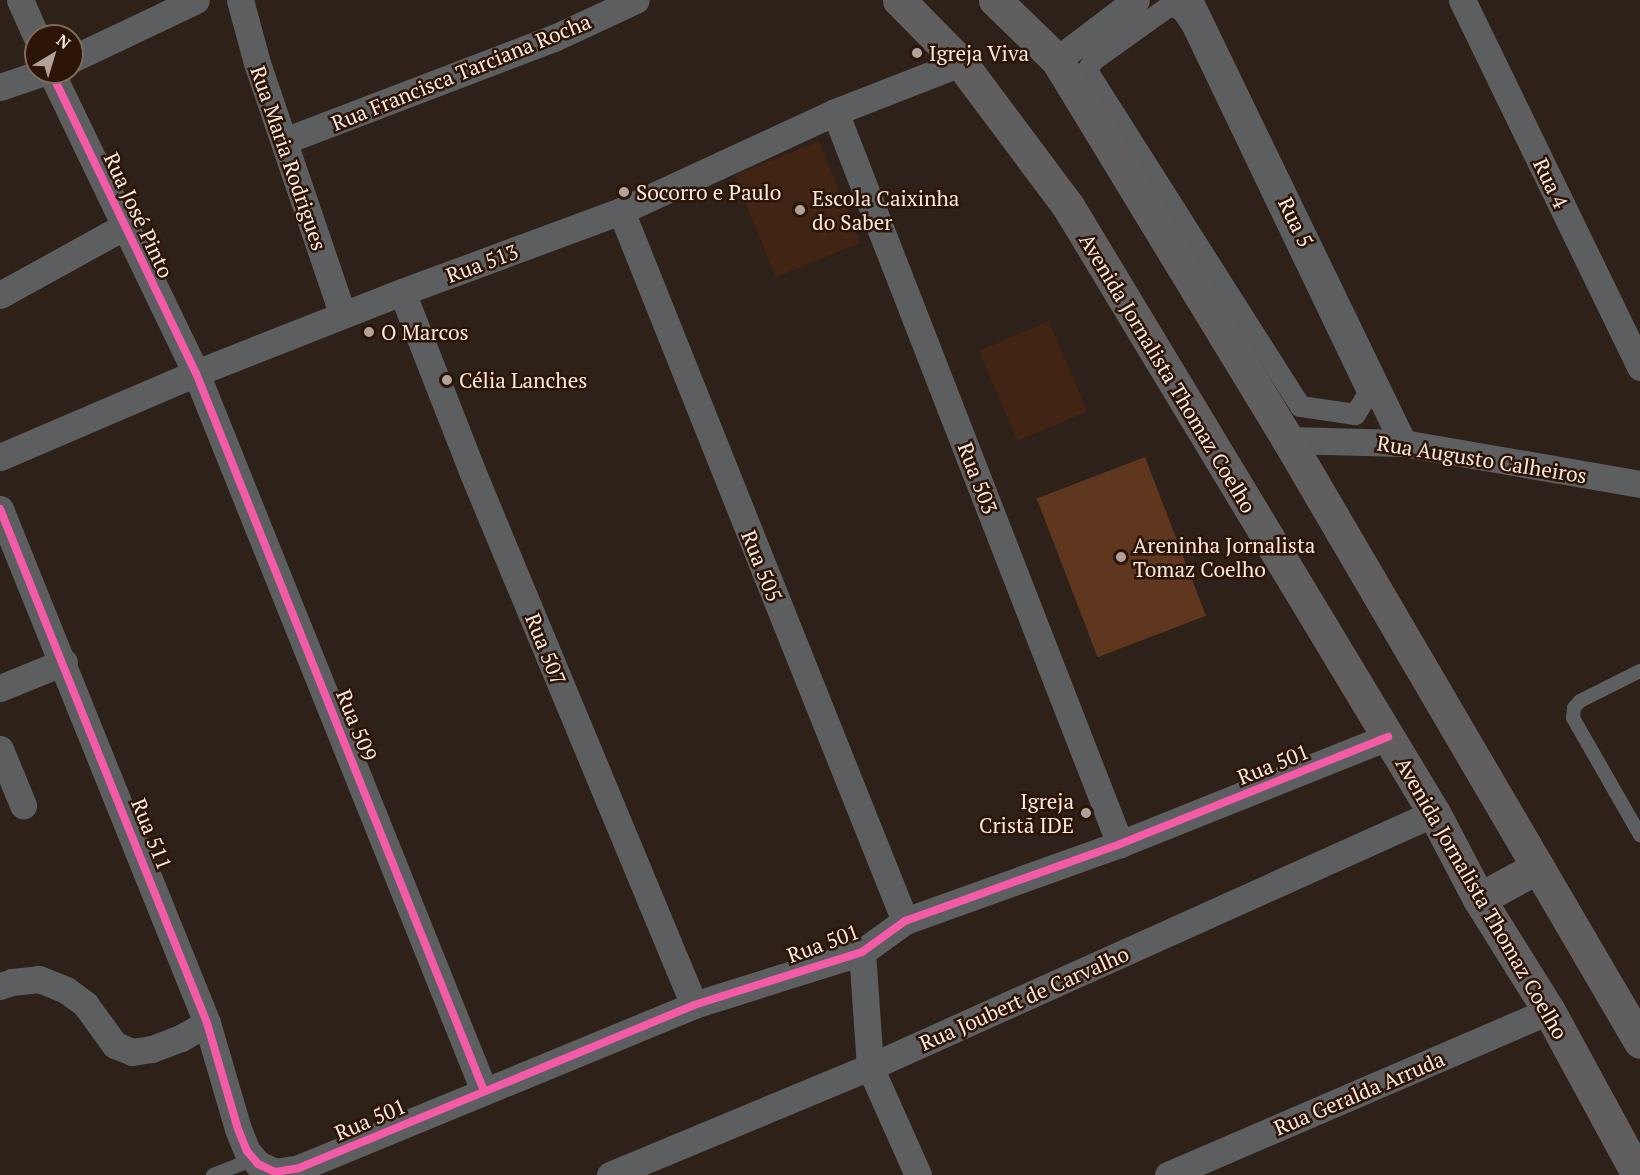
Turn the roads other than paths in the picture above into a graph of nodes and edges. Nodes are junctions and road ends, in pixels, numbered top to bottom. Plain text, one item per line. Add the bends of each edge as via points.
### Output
1 (20, 0) edge
2 (196, 0) edge
3 (240, 0) edge
4 (636, 0) edge
5 (898, 0) edge
6 (995, 0) edge
7 (1136, 0) edge
8 (1462, 0) edge
9 (1191, 13) edge
10 (31, 24) edge
11 (84, 53) edge
12 (1057, 60) junction
13 (961, 63) junction
14 (24, 79) edge
15 (57, 84) edge
16 (0, 87) edge
17 (835, 112) junction
18 (284, 141) junction
19 (621, 212) junction
20 (125, 226) junction
21 (402, 292) junction
22 (0, 295) edge
23 (343, 315) junction
24 (1640, 367) edge
25 (196, 373) junction
26 (1288, 440) junction
27 (1403, 443) junction
28 (0, 457) edge
29 (1640, 484) edge
30 (0, 509) edge
31 (64, 662) junction
32 (1640, 671) edge
33 (0, 688) edge
34 (1388, 737) junction
35 (0, 749) edge
36 (23, 805) dead end
37 (1434, 813) junction
38 (1640, 835) edge
39 (1120, 844) junction
40 (1538, 867) junction
41 (1479, 899) junction
42 (905, 921) junction
43 (862, 952) junction
44 (2, 979) edge
45 (694, 1005) junction
46 (1549, 1011) junction
47 (207, 1023) junction
48 (1640, 1042) edge
49 (870, 1067) junction
50 (484, 1091) junction
51 (262, 1168) edge
52 (302, 1171) edge
53 (213, 1175) edge
54 (610, 1175) edge
55 (918, 1175) edge
56 (1168, 1175) edge
57 (1638, 1175) edge

1 - 10 street
2 - 11 street
3 - 18 street, Rua Maria Rodrigues
4 - 18 street, Rua Francisca Tarciana Rocha via 554,38
5 - 13 main road, Avenida Jornalista Thomaz Coelho
6 - 12 main road
7 - 12 street
8 - 24 street, Rua 4
9 - 9 street via 1167,7 1093,60 1088,70 1300,406 1355,414 1368,393
9 - 27 street, Rua 5
12 - 26 main road
13 - 17 street, Rua 513
13 - 34 main road, Avenida Jornalista Thomaz Coelho via 1068,206
14 - 16 street
15 - 20 street, Rua José Pinto
17 - 19 street, Rua 513
17 - 39 street, Rua 503
18 - 23 street, Rua Maria Rodrigues
19 - 21 street, Rua 513
19 - 42 street, Rua 505
20 - 22 street
20 - 25 street, Rua José Pinto
21 - 23 street, Rua 513
21 - 45 street, Rua 507
23 - 25 street, Rua 513
25 - 28 street, Rua 513
25 - 50 street, Rua 509
26 - 27 street, Rua Augusto Calheiros
26 - 40 main road
27 - 29 street, Rua Augusto Calheiros
30 - 31 street, Rua 511
31 - 33 street
31 - 47 street, Rua 511
32 - 38 lane via 1580,701 1573,718
34 - 37 main road, Avenida Jornalista Thomaz Coelho
34 - 39 street, Rua 501
35 - 36 street
37 - 41 main road, Avenida Jornalista Thomaz Coelho
37 - 49 street, Rua Joubert de Carvalho
39 - 42 street, Rua 501
40 - 41 main road
40 - 48 main road
41 - 46 main road, Avenida Jornalista Thomaz Coelho
42 - 43 street, Rua 501
43 - 45 street, Rua 501
43 - 49 street
44 - 47 street via 39,979 66,990 85,1004 115,1045 132,1052 161,1046
45 - 50 street, Rua 501
46 - 56 street, Rua Geralda Arruda
46 - 57 main road, Avenida Jornalista Thomaz Coelho
47 - 51 street, Rua 511 via 238,1129
49 - 54 street, Rua Joubert de Carvalho
49 - 55 street
50 - 52 street, Rua 501
51 - 52 street, Rua 501
51 - 53 lane

